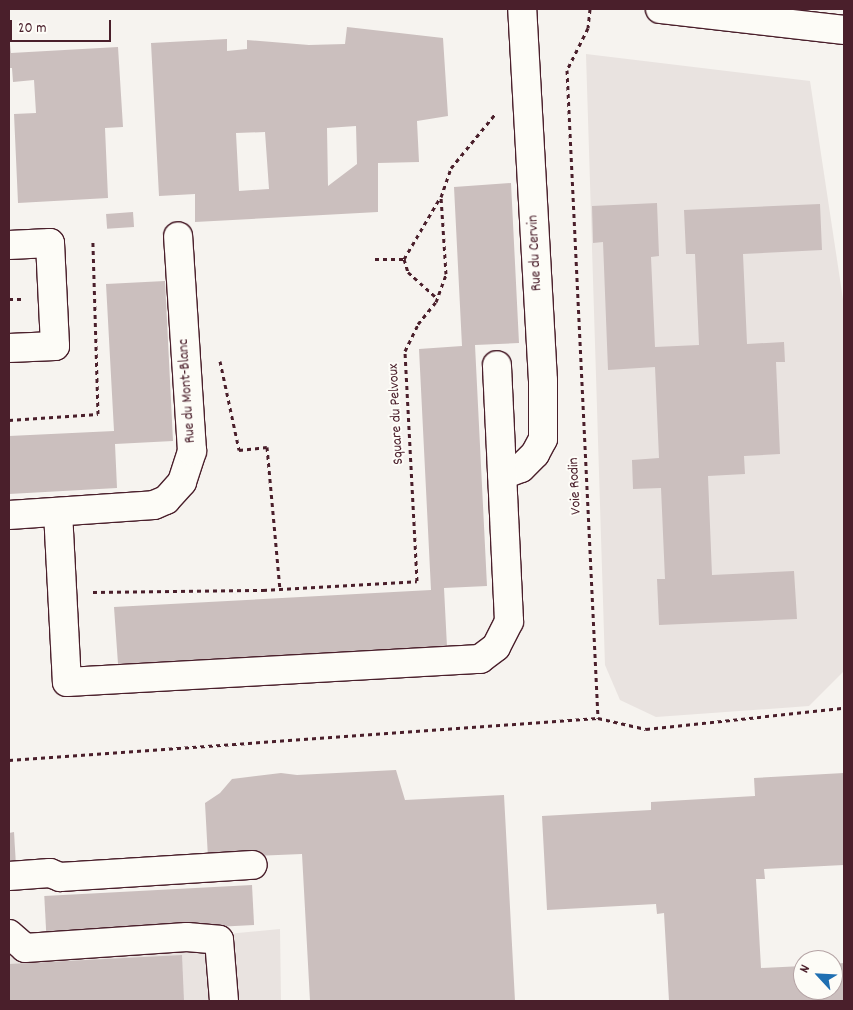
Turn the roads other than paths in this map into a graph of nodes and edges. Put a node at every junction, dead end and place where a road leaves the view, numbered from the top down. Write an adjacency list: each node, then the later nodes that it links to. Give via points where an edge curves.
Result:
1 (522, 9): 8 (main road, Rue du Cervin, via 543,381 543,439 535,454 521,468)
2 (660, 9): 3 (main road)
3 (844, 30)
4 (178, 236): 9 (main road, Rue du Mont-Blanc, via 192,451 182,482 166,500 154,505)
5 (9, 245): 6 (main road, via 50,243 55,346)
6 (9, 348)
7 (497, 365): 8 (main road)
8 (502, 475): 9 (main road, via 509,621 496,647 480,659 67,682)
9 (58, 512): 10 (main road, Rue du Mont-Blanc)
10 (9, 515)
11 (254, 866): 12 (main road, via 60,877 50,873)
12 (9, 876)
13 (9, 934): 14 (main road, via 26,948 186,937 219,940)
14 (224, 1001)

